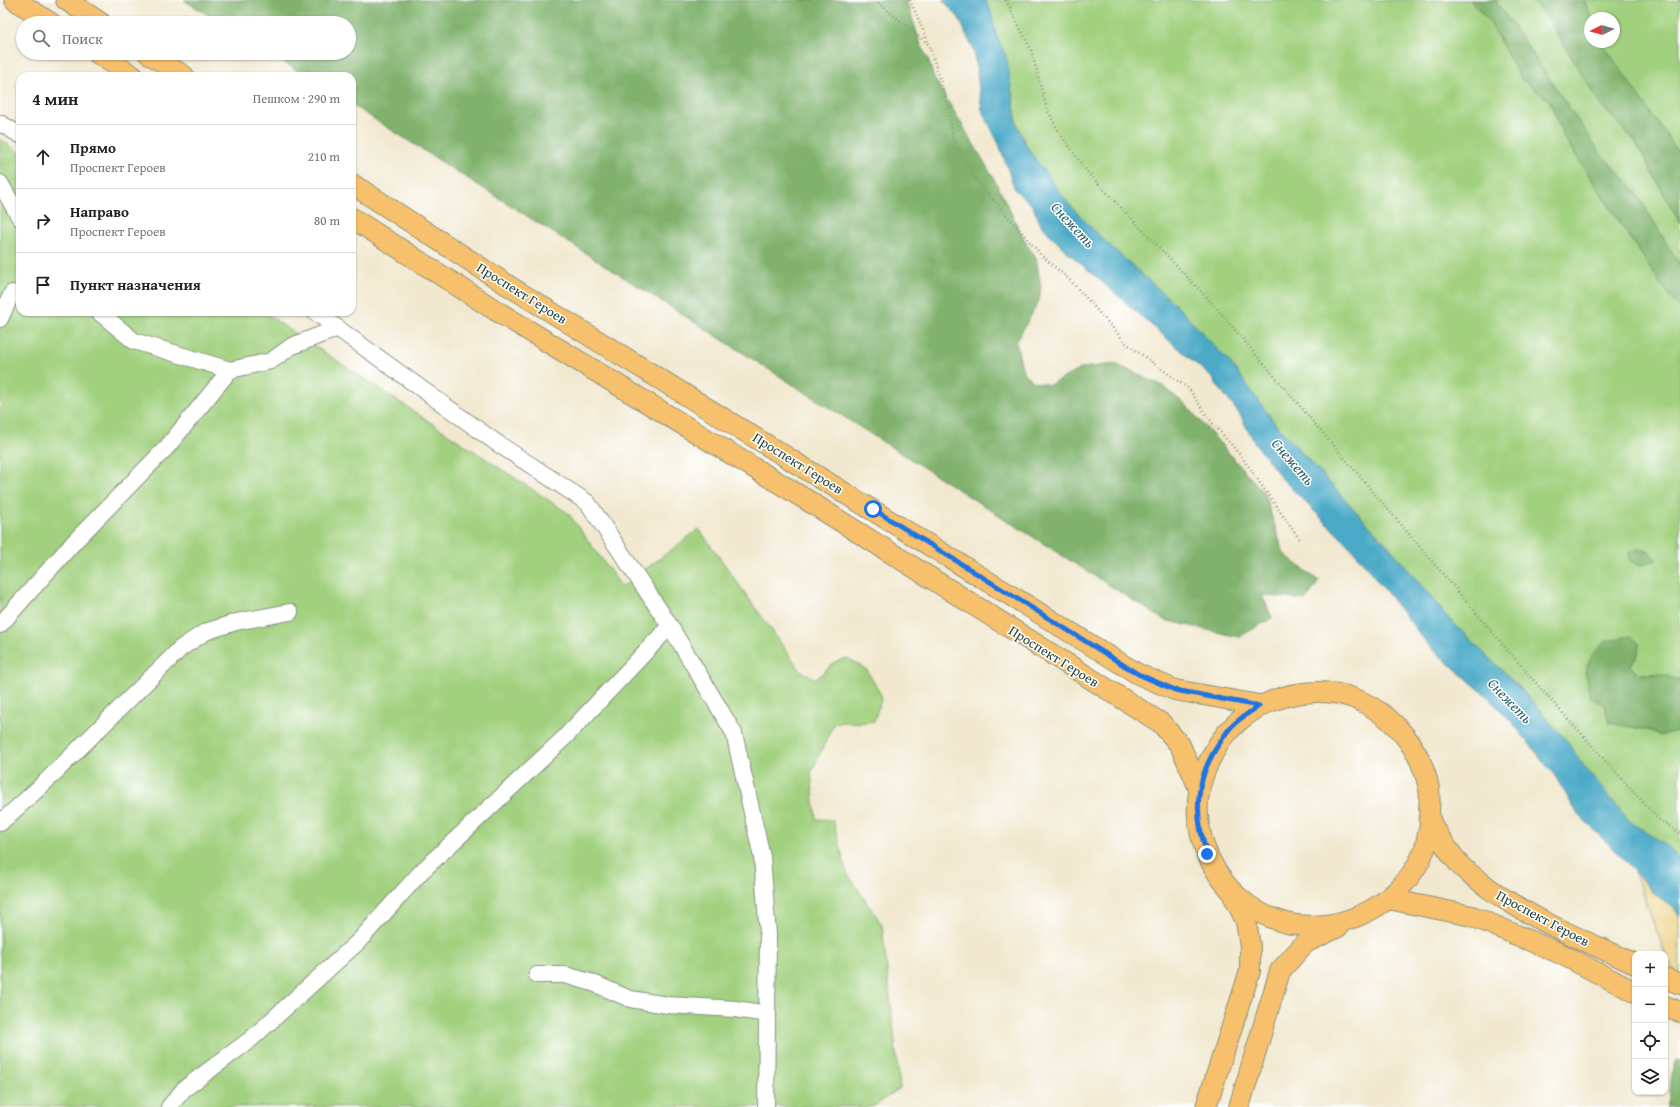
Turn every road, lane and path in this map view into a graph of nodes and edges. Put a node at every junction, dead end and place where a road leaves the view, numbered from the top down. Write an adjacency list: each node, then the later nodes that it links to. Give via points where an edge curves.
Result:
1 (15, 0): 6 (main road)
2 (66, 0): 7 (main road)
3 (875, 0): 8 (path)
4 (910, 0): 8 (path)
5 (1006, 0): 33 (path, via 1031,50 1047,109 1058,130 1088,173 1212,303 1541,689 1659,820)
6 (40, 16)
7 (90, 16)
8 (929, 45): 25 (path, via 950,112 952,136 976,180 1042,256 1071,281 1127,344 1189,389 1209,419 1241,456)
9 (108, 60): 11 (main road)
10 (159, 60): 12 (main road)
11 (127, 72)
12 (178, 72)
13 (0, 123): 14 (street)
14 (16, 133)
15 (0, 183): 17 (street)
16 (356, 187): 29 (main road, Проспект Героев, via 509,286 1138,674 1175,690)
17 (16, 211)
18 (356, 221): 30 (main road, Проспект Героев, via 495,310 816,506 1161,723 1180,745)
19 (11, 292): 22 (street)
20 (104, 316): 24 (street, via 134,341)
21 (321, 316): 23 (street)
22 (0, 319)
23 (338, 328): 24 (street, via 292,346 271,361); 28 (street, via 494,441 588,503)
24 (230, 370): 27 (street, via 167,447 74,542)
25 (1300, 540)
26 (290, 612): 32 (street, via 236,622 205,632 181,648)
27 (0, 625)
28 (670, 626): 44 (street, via 734,733 762,857 768,935); 45 (street, via 564,738 422,871 358,942 251,1039 184,1089)
29 (1259, 706): 30 (main road, Проспект Героев, via 1231,727 1210,755); 31 (main road, Проспект Героев, via 1289,694 1320,692 1352,698 1380,712 1404,733 1421,760 1430,790)
30 (1199, 788): 34 (main road, Проспект Героев, via 1200,833 1217,874)
31 (1431, 822): 35 (main road, Проспект Героев, via 1424,851 1409,878); 37 (main road, Проспект Героев, via 1461,866 1500,898)
32 (0, 823)
33 (1680, 833)
34 (1232, 891): 36 (main road, Проспект Героев, via 1259,912 1291,924 1325,925); 47 (main road, via 1246,921 1250,946 1250,972)
35 (1388, 899): 36 (main road, Проспект Героев); 41 (main road, via 1472,916 1561,954)
36 (1358, 918): 48 (main road, via 1305,943 1280,971)
37 (1632, 963)
38 (537, 975): 44 (street, via 565,975 593,983 630,999 734,1008)
39 (1668, 979): 40 (main road)
40 (1680, 984)
41 (1632, 990)
42 (1668, 1007): 43 (main road)
43 (1680, 1012)
44 (768, 1014): 46 (street)
45 (169, 1107)
46 (766, 1107)
47 (1206, 1107)
48 (1239, 1107)

